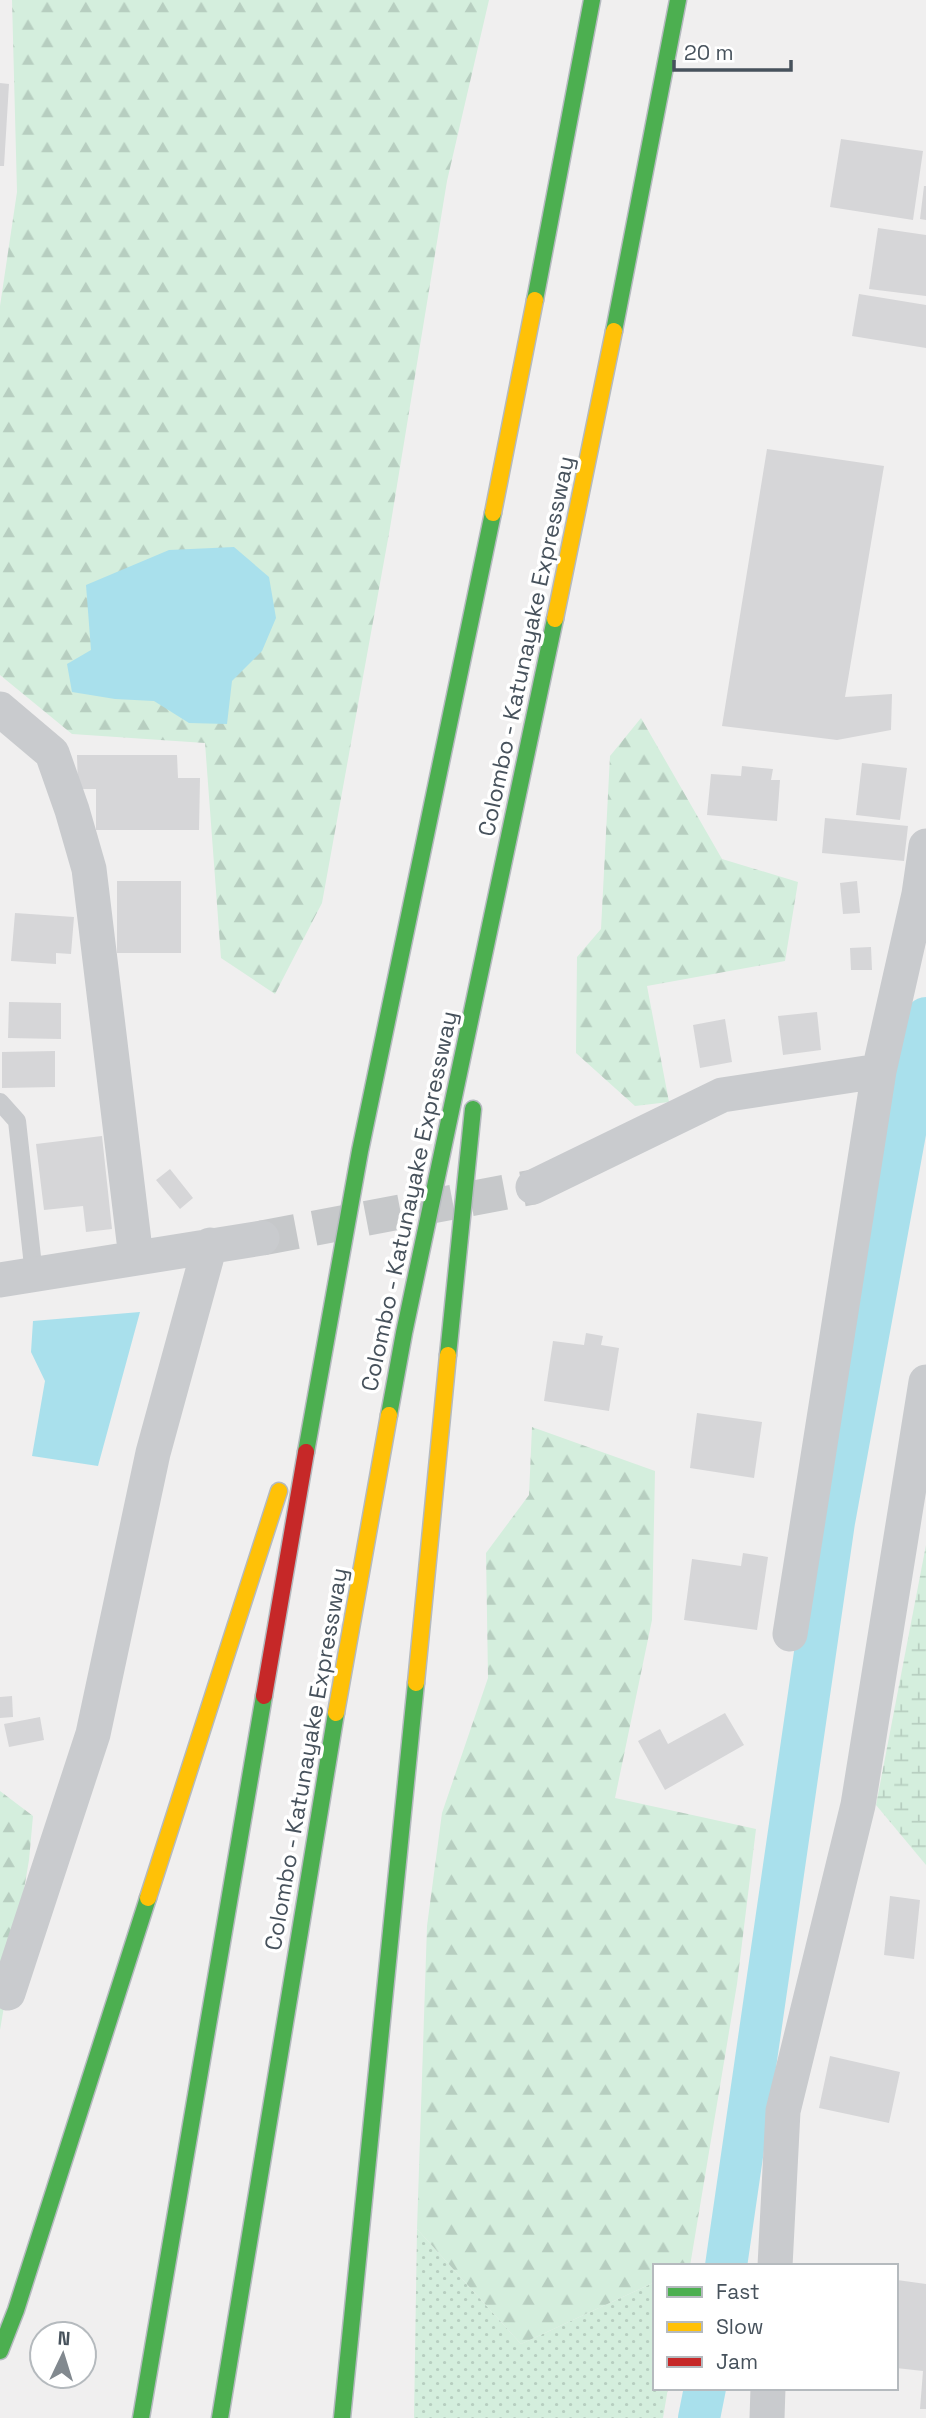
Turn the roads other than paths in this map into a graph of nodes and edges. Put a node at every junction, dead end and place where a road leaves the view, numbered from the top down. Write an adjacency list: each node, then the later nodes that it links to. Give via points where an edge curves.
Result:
1 (592, 0): 16 (highway)
2 (678, 0): 5 (highway, Colombo - Katunayake Expressway, via 594,433)
3 (0, 709): 13 (street, via 52,753 89,869)
4 (926, 846): 7 (street)
5 (493, 908): 6 (highway); 24 (highway, Colombo - Katunayake Expressway, via 404,1333 323,1783)
6 (478, 1060)
7 (879, 1071): 10 (street, via 722,1095); 18 (street)
8 (475, 1088): 25 (highway)
9 (0, 1102): 14 (lane, via 17,1121)
10 (533, 1188)
11 (262, 1238): 12 (street)
12 (210, 1245): 13 (street); 19 (street, via 153,1453 93,1734)
13 (136, 1258): 14 (street)
14 (34, 1275): 15 (street)
15 (0, 1280)
16 (322, 1358): 21 (highway); 23 (highway)
17 (926, 1382): 20 (street, via 858,1805 783,2111)
18 (790, 1634)
19 (8, 1993)
20 (775, 2264)
21 (0, 2351)
22 (768, 2390): 26 (street)
23 (141, 2418)
24 (220, 2418)
25 (342, 2418)
26 (767, 2418)

